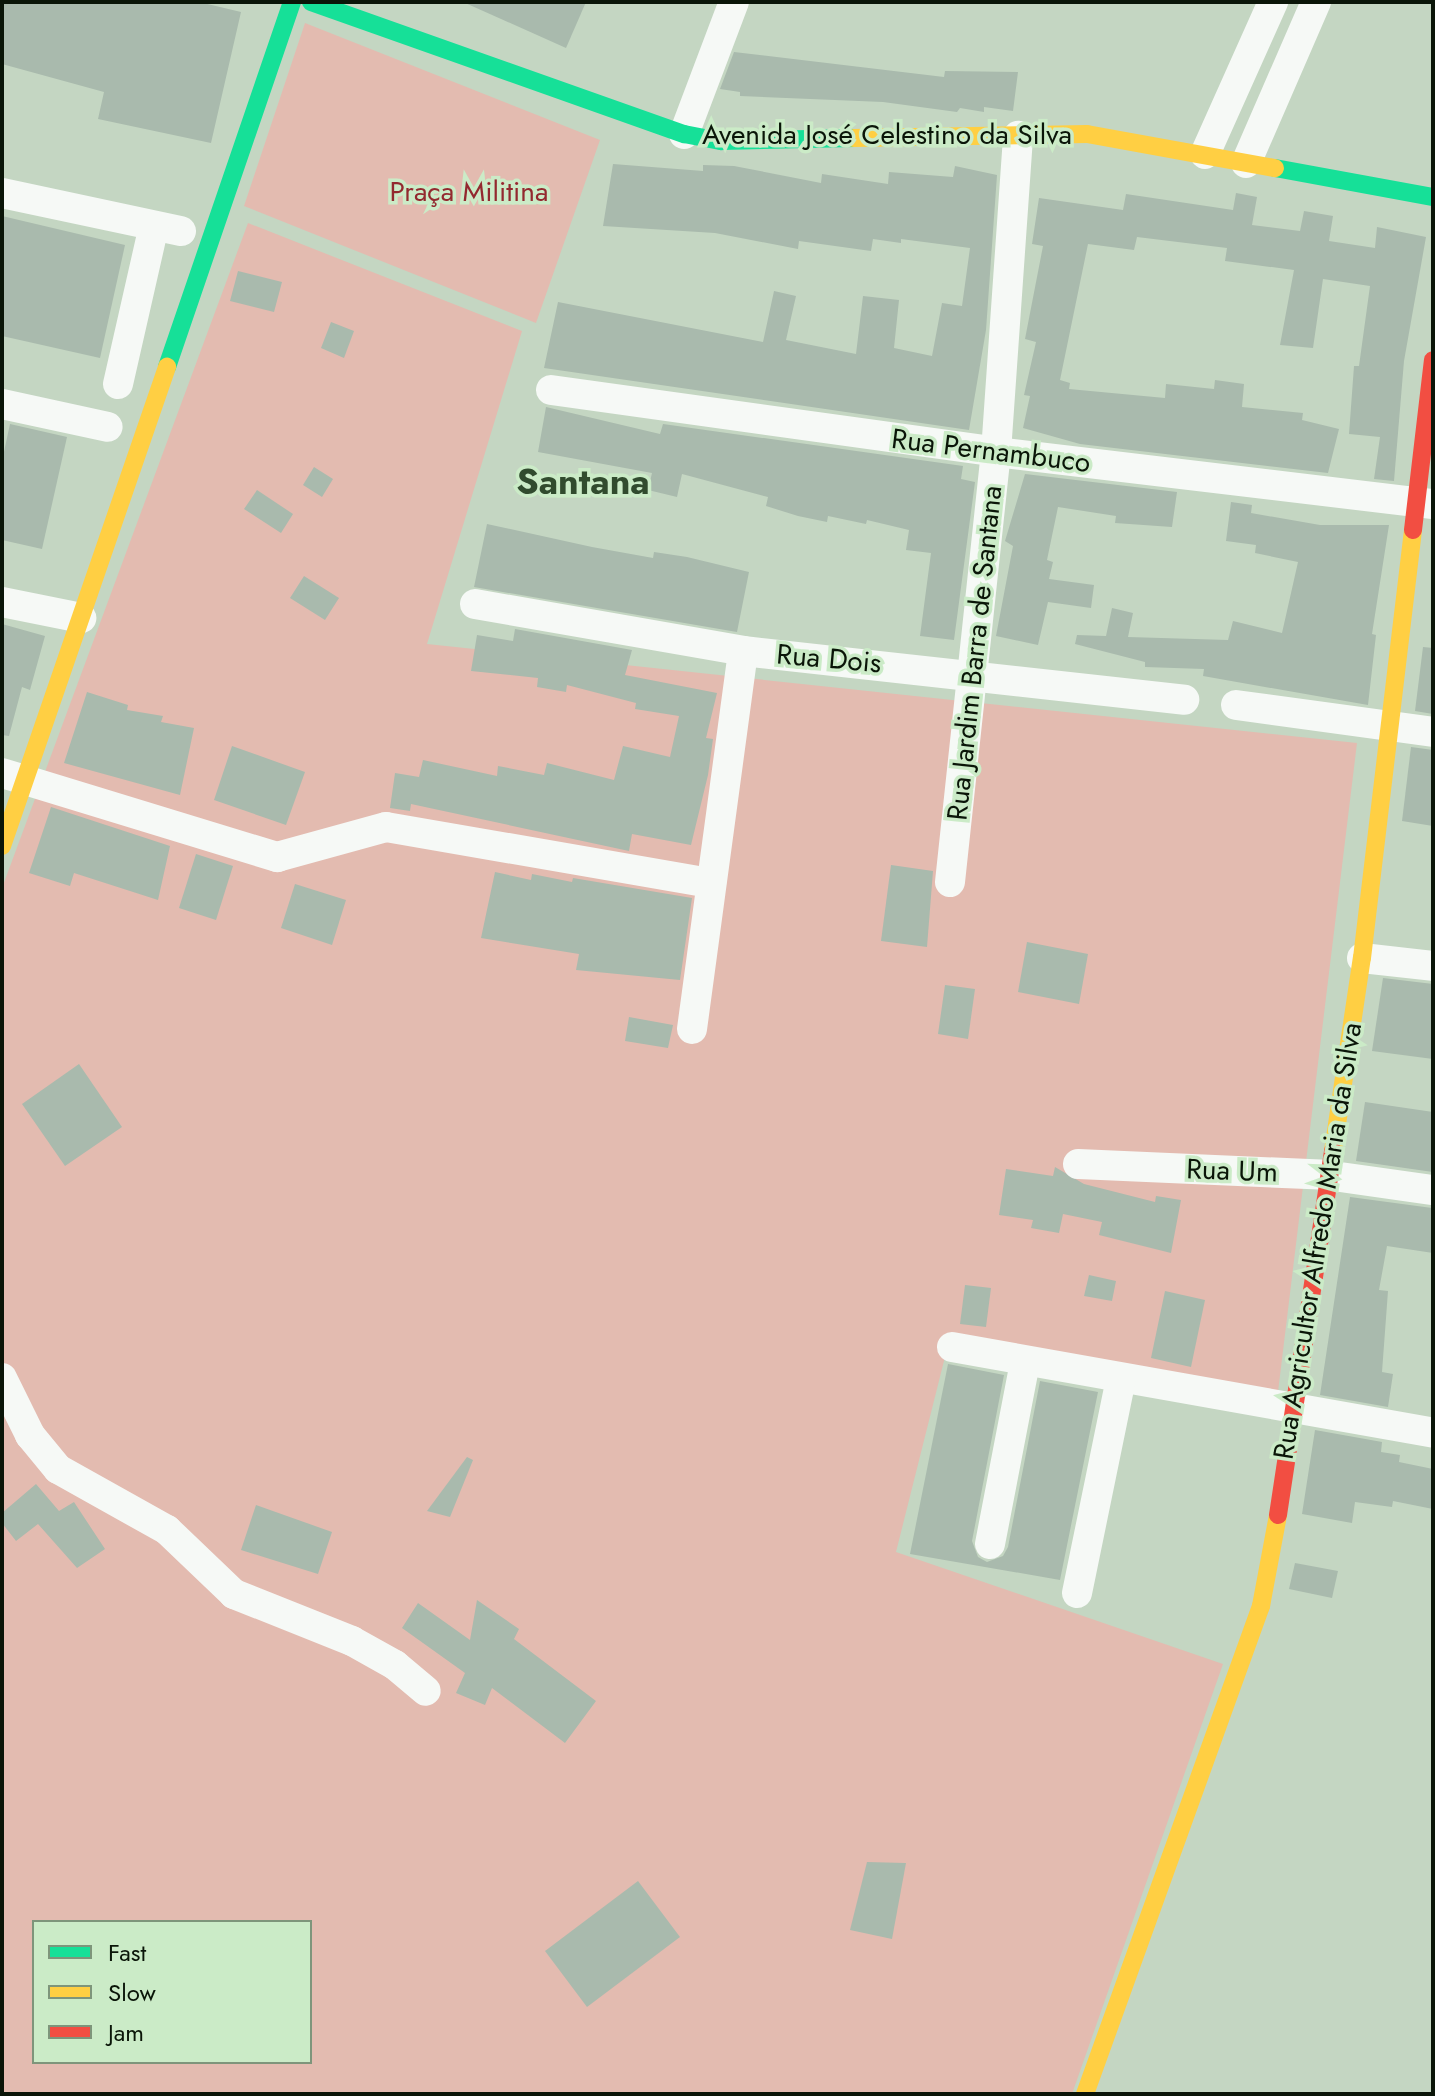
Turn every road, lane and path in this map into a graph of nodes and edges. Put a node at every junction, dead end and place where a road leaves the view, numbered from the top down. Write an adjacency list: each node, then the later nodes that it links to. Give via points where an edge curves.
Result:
1 (292, 2): 21 (street)
2 (311, 2): 6 (street, Avenida José Celestino da Silva)
3 (734, 2): 6 (street)
4 (1273, 2): 8 (street)
5 (1316, 2): 9 (street)
6 (684, 134): 7 (street, Avenida José Celestino da Silva, via 721,141)
7 (1018, 136): 8 (street, Avenida José Celestino da Silva, via 1087,134); 17 (street, Rua Jardim Barra de Santana)
8 (1205, 154): 9 (street, Avenida José Celestino da Silva)
9 (1246, 163): 11 (street, Avenida José Celestino da Silva)
10 (2, 193): 13 (street, via 168,228)
11 (1433, 197)
12 (1433, 360): 18 (street, Rua Agricultor Alfredo Maria da Silva)
13 (118, 384)
14 (551, 390): 17 (street, Rua Pernambuco)
15 (2, 404): 16 (street)
16 (108, 427)
17 (996, 452): 18 (street, Rua Pernambuco); 23 (street, Rua Jardim Barra de Santana)
18 (1423, 503): 26 (street, Rua Agricultor Alfredo Maria da Silva)
19 (2, 602): 21 (street)
20 (475, 604): 22 (street, Rua Dois)
21 (81, 618): 28 (street)
22 (743, 651): 23 (street, Rua Dois); 31 (street)
23 (973, 673): 24 (street, Rua Dois); 30 (street, Rua Jardim Barra de Santana)
24 (1184, 700)
25 (1236, 705): 26 (street)
26 (1388, 726): 27 (street); 32 (street, Rua Agricultor Alfredo Maria da Silva)
27 (1433, 732)
28 (14, 776): 29 (street); 31 (street, via 277,857 386,827)
29 (2, 846)
30 (950, 882)
31 (711, 883): 34 (street)
32 (1362, 958): 33 (street); 36 (street, Rua Agricultor Alfredo Maria da Silva)
33 (1433, 966)
34 (692, 1029)
35 (1078, 1164): 36 (street, Rua Um)
36 (1326, 1175): 37 (street, Rua Um); 42 (street, Rua Agricultor Alfredo Maria da Silva)
37 (1433, 1190)
38 (952, 1347): 39 (street)
39 (1025, 1362): 41 (street); 44 (street)
40 (2, 1378): 46 (street, via 30,1435 58,1469 167,1530 234,1594 352,1641 395,1665)
41 (1121, 1378): 42 (street); 45 (street)
42 (1292, 1411): 43 (street); 47 (street, Rua Agricultor Alfredo Maria da Silva, via 1261,1606)
43 (1433, 1433)
44 (990, 1544)
45 (1077, 1593)
46 (426, 1691)
47 (1085, 2094)

